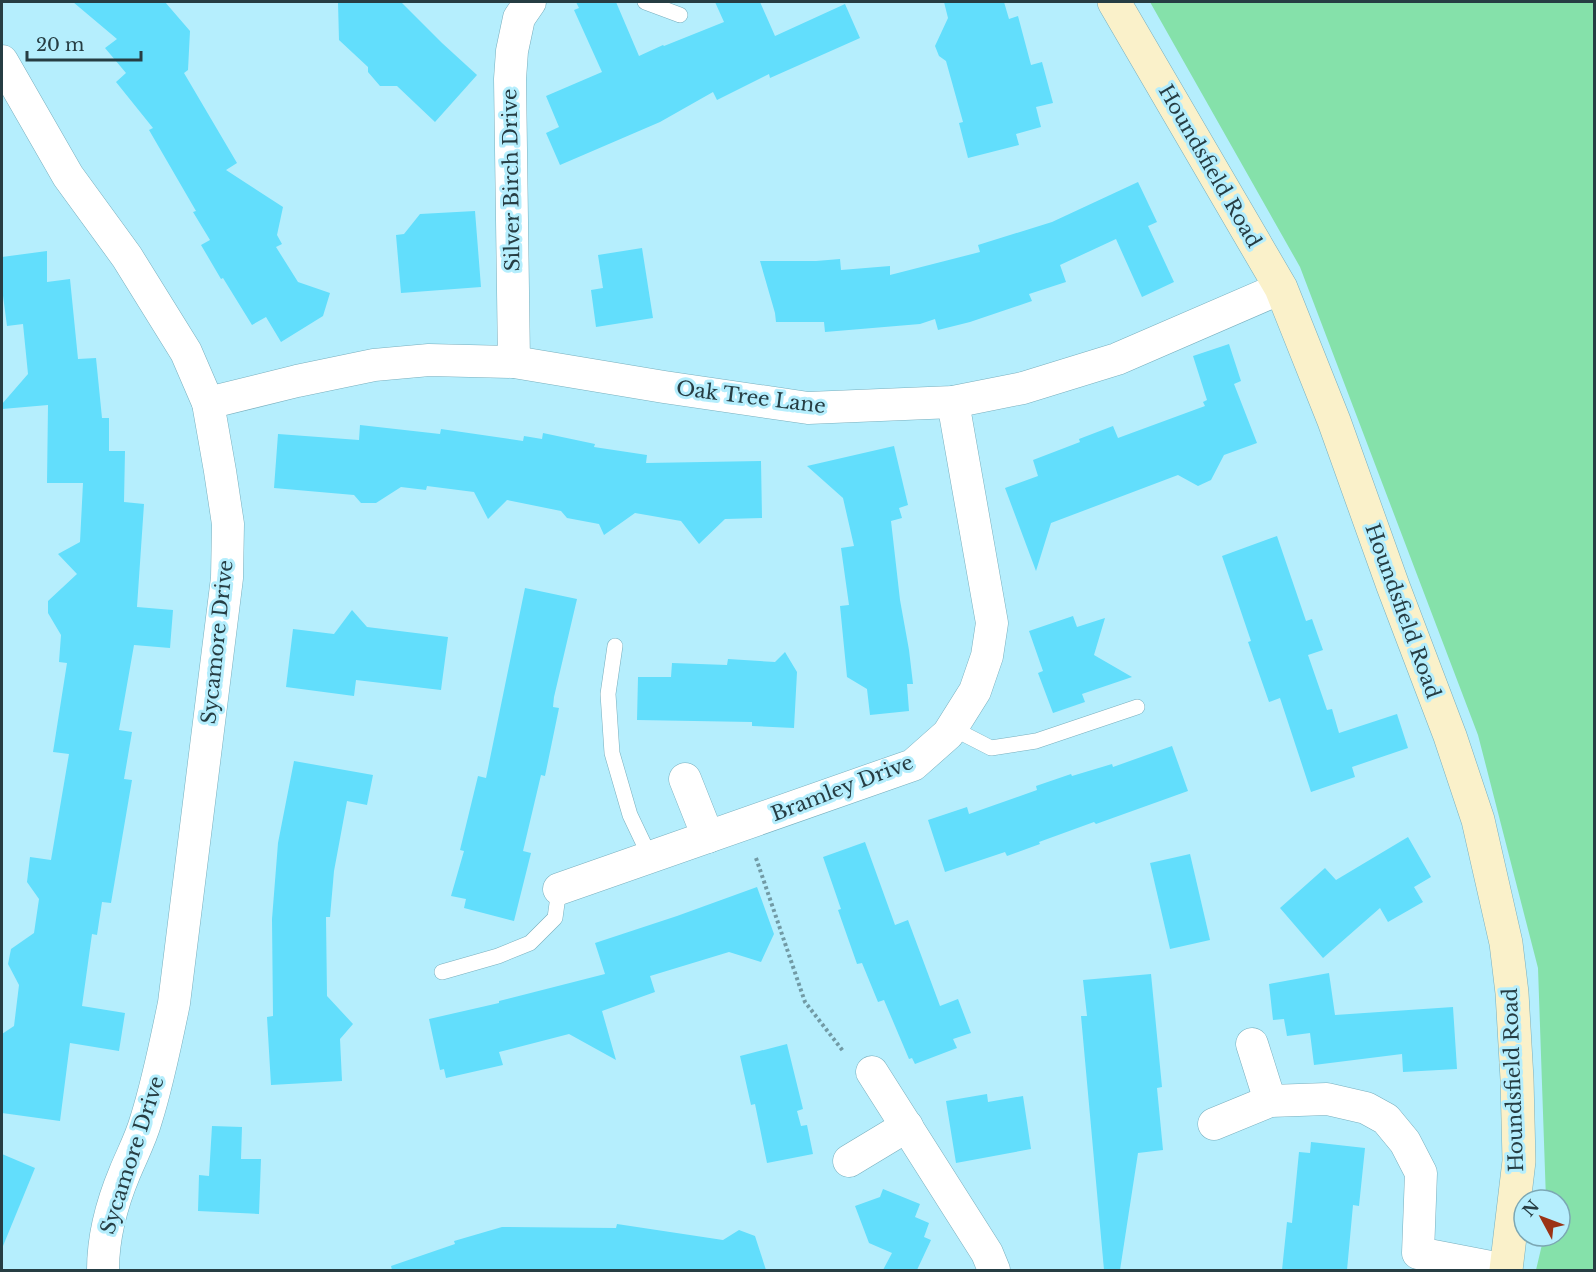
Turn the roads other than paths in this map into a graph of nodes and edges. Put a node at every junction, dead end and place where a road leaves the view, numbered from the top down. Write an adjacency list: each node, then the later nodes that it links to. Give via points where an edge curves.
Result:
1 (530, 2): 7 (street, Silver Birch Drive, via 519,18 510,79)
2 (645, 2): 4 (lane)
3 (1114, 2): 6 (street, Houndsfield Road)
4 (680, 15)
5 (2, 61): 9 (street, Sycamore Drive, via 68,176 127,257 186,352)
6 (1281, 288): 8 (street, Oak Tree Lane, via 1117,359 1023,388); 27 (street, Houndsfield Road, via 1334,421 1478,820 1506,943 1512,993 1519,1161)
7 (514, 362): 8 (street, Oak Tree Lane, via 808,408); 9 (street, Oak Tree Lane, via 429,360 374,365)
8 (953, 402): 12 (street, Bramley Drive, via 992,624 987,656 975,691)
9 (208, 403): 25 (street, Sycamore Drive, via 228,524 227,578 174,1003 146,1122 108,1221)
10 (615, 646): 15 (lane, via 608,694 612,753 630,815)
11 (1137, 707): 12 (lane, via 1036,741 991,748)
12 (952, 728): 14 (street, Bramley Drive, via 913,765)
13 (685, 779): 14 (street)
14 (708, 837): 15 (street, Bramley Drive)
15 (650, 857): 16 (street, Bramley Drive)
16 (559, 889): 17 (lane, via 555,918 530,944)
17 (442, 972)
18 (1252, 1044): 20 (street)
19 (872, 1072): 22 (street)
20 (1270, 1101): 21 (street); 24 (street, via 1327,1099 1366,1108 1386,1119 1405,1142 1421,1173)
21 (1214, 1124)
22 (907, 1126): 23 (street); 26 (street)
23 (849, 1161)
24 (1413, 1262): 27 (street)
25 (103, 1270)
26 (994, 1270)
27 (1506, 1270)

